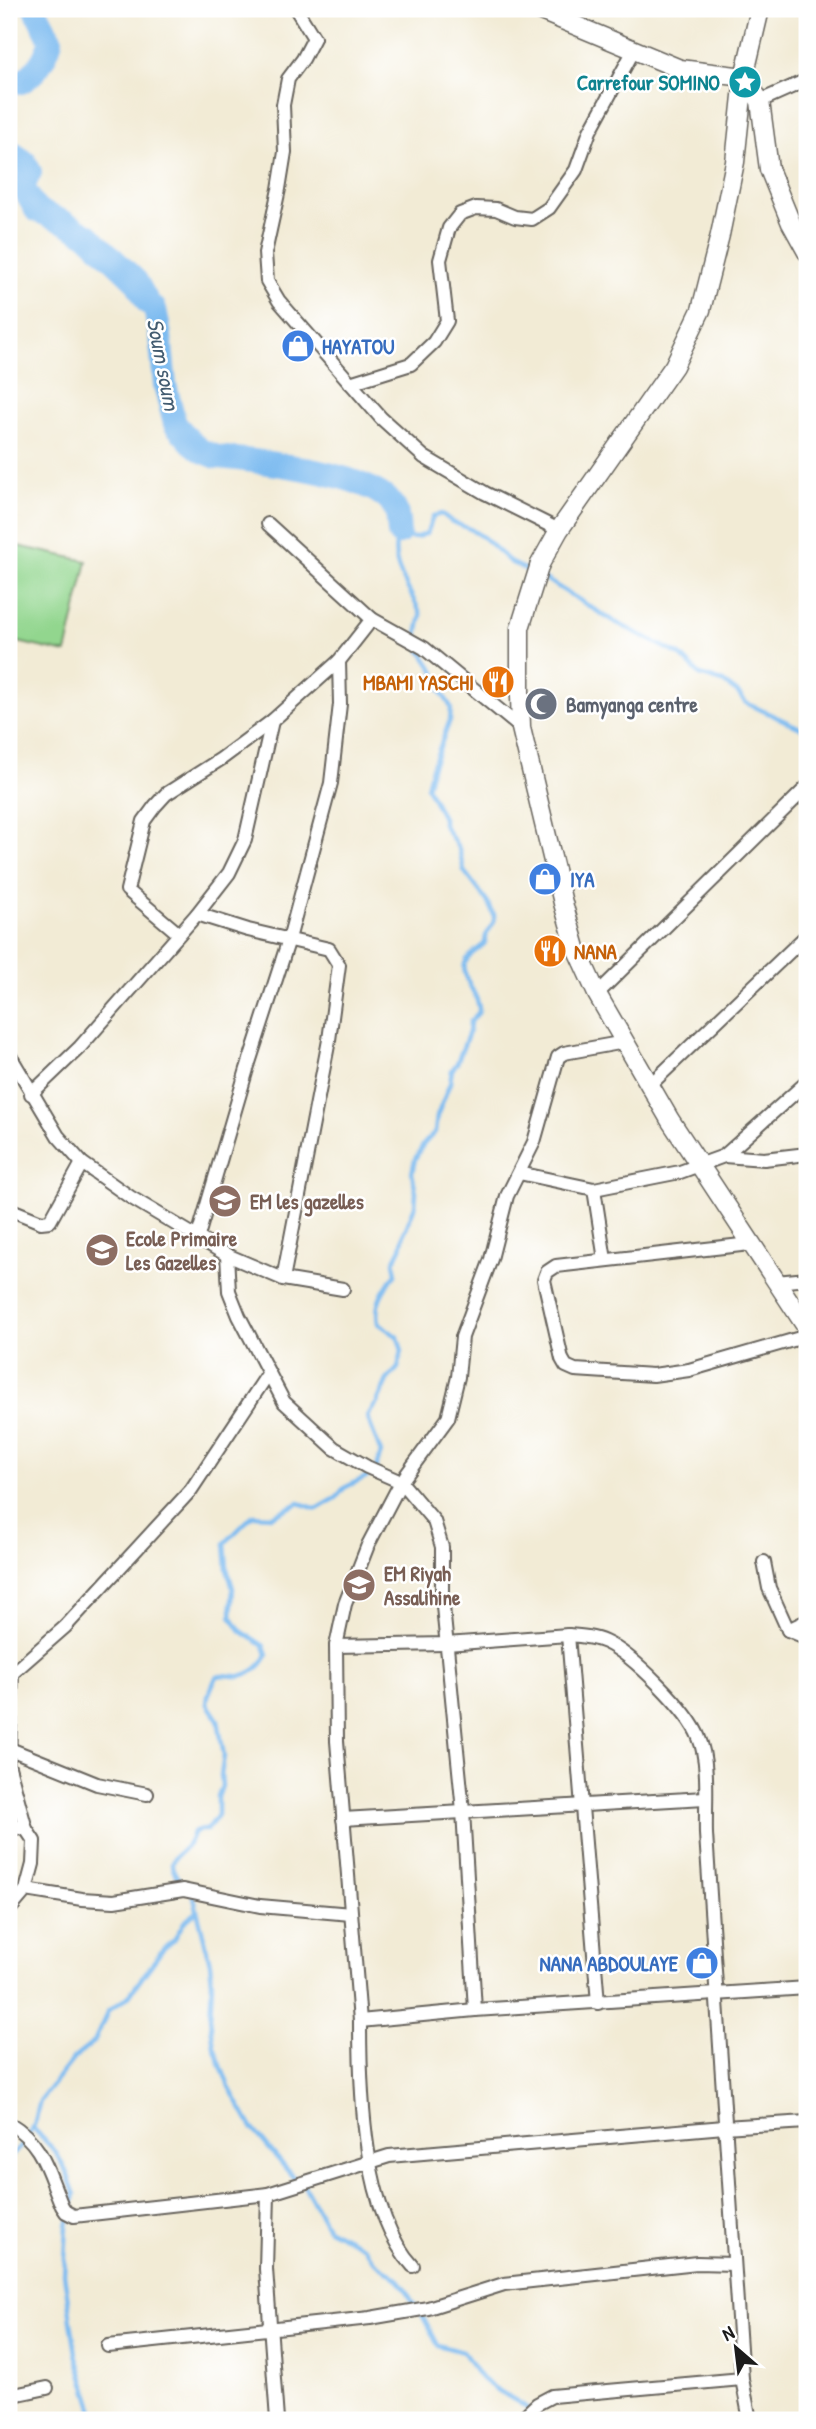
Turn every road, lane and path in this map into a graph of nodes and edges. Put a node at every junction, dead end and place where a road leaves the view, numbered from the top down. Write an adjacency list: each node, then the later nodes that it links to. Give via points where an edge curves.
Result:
1 (296, 9): 9 (street, via 314,38 288,79 283,105 285,152 265,253 267,281)
2 (536, 9): 4 (street)
3 (760, 9): 5 (street)
4 (634, 50): 5 (street, via 680,69); 9 (street, via 590,131 576,170 549,208 532,219 476,208 460,214 449,228 440,260 447,321 435,342 411,364)
5 (744, 77): 7 (street); 11 (street, via 735,162 701,310 674,366)
6 (807, 80): 7 (street)
7 (760, 101): 8 (street, via 769,169)
8 (807, 252)
9 (350, 383): 11 (street, via 380,418 424,457)
10 (268, 524): 12 (street)
11 (559, 530): 15 (street, via 540,564 520,628)
12 (372, 619): 13 (street); 15 (street, via 424,648)
13 (339, 661): 14 (street); 20 (street, via 340,704 331,783)
14 (272, 721): 17 (street, via 245,840 229,873); 18 (street, via 166,794 144,821 127,890)
15 (521, 728): 21 (street, via 563,904)
16 (807, 787): 21 (street)
17 (197, 914): 18 (street); 20 (street)
18 (180, 934): 26 (street, via 80,1047)
19 (807, 935): 25 (street)
20 (289, 939): 34 (street); 38 (street, via 329,948 339,965)
21 (597, 994): 22 (street)
22 (625, 1042): 25 (street); 31 (street, via 558,1057 534,1142)
23 (11, 1064): 26 (street)
24 (807, 1082): 28 (street)
25 (650, 1085): 30 (street)
26 (31, 1094): 29 (street)
27 (807, 1154): 28 (street, via 764,1159)
28 (724, 1156): 30 (street)
29 (82, 1163): 33 (street, via 50,1221); 34 (street)
30 (699, 1165): 32 (street); 35 (street)
31 (519, 1173): 32 (street); 45 (street, via 507,1196 491,1259 462,1338 448,1418)
32 (594, 1189): 37 (street)
33 (9, 1209)
34 (198, 1236): 36 (street)
35 (750, 1244): 37 (street); 40 (street)
36 (227, 1255): 38 (street); 44 (street, via 229,1291)
37 (605, 1260): 43 (street, via 556,1266 544,1280 562,1359 575,1370 653,1375 690,1370)
38 (283, 1279): 41 (street)
39 (807, 1279): 40 (street)
40 (776, 1282): 42 (street)
41 (343, 1289)
42 (807, 1328)
43 (807, 1336)
44 (268, 1374): 45 (street, via 284,1402 334,1448); 53 (street, via 191,1490 65,1626)
45 (401, 1482): 51 (street, via 434,1521 442,1547); 52 (street, via 368,1545 345,1604)
46 (764, 1562): 48 (street, via 769,1588)
47 (807, 1621): 48 (street)
48 (788, 1630): 50 (street)
49 (568, 1635): 51 (street); 57 (street, via 607,1643 640,1667 677,1706 699,1735); 58 (street)
50 (807, 1638)
51 (446, 1644): 52 (street); 59 (street)
52 (336, 1646): 60 (street)
53 (10, 1673): 54 (street)
54 (10, 1753): 56 (street, via 97,1784)
55 (9, 1767): 62 (street)
56 (148, 1794)
57 (705, 1798): 58 (street); 67 (street)
58 (582, 1806): 59 (street); 68 (street)
59 (463, 1811): 60 (street); 69 (street)
60 (343, 1819): 65 (street)
61 (9, 1826): 62 (street)
62 (26, 1829): 63 (street, via 34,1841)
63 (26, 1890): 64 (street); 65 (street, via 114,1901 189,1890 260,1906)
64 (9, 1910)
65 (351, 1914): 70 (street)
66 (807, 1988): 67 (street)
67 (717, 1995): 68 (street); 73 (street)
68 (598, 2003): 69 (street)
69 (475, 2010): 70 (street)
70 (360, 2021): 74 (street)
71 (807, 2122): 73 (street)
72 (9, 2123): 75 (street, via 27,2136 44,2161 70,2214)
73 (724, 2127): 74 (street); 76 (street)
74 (368, 2161): 75 (street); 77 (street, via 392,2238)
75 (268, 2193): 78 (street)
76 (734, 2264): 78 (street, via 697,2263 503,2284 408,2312); 80 (street)
77 (413, 2266)
78 (270, 2328): 79 (street); 84 (street)
79 (108, 2346)
80 (741, 2379): 83 (street, via 552,2396); 85 (street)
81 (47, 2388): 82 (street)
82 (9, 2396)
83 (523, 2417)
84 (277, 2420)
85 (750, 2420)

